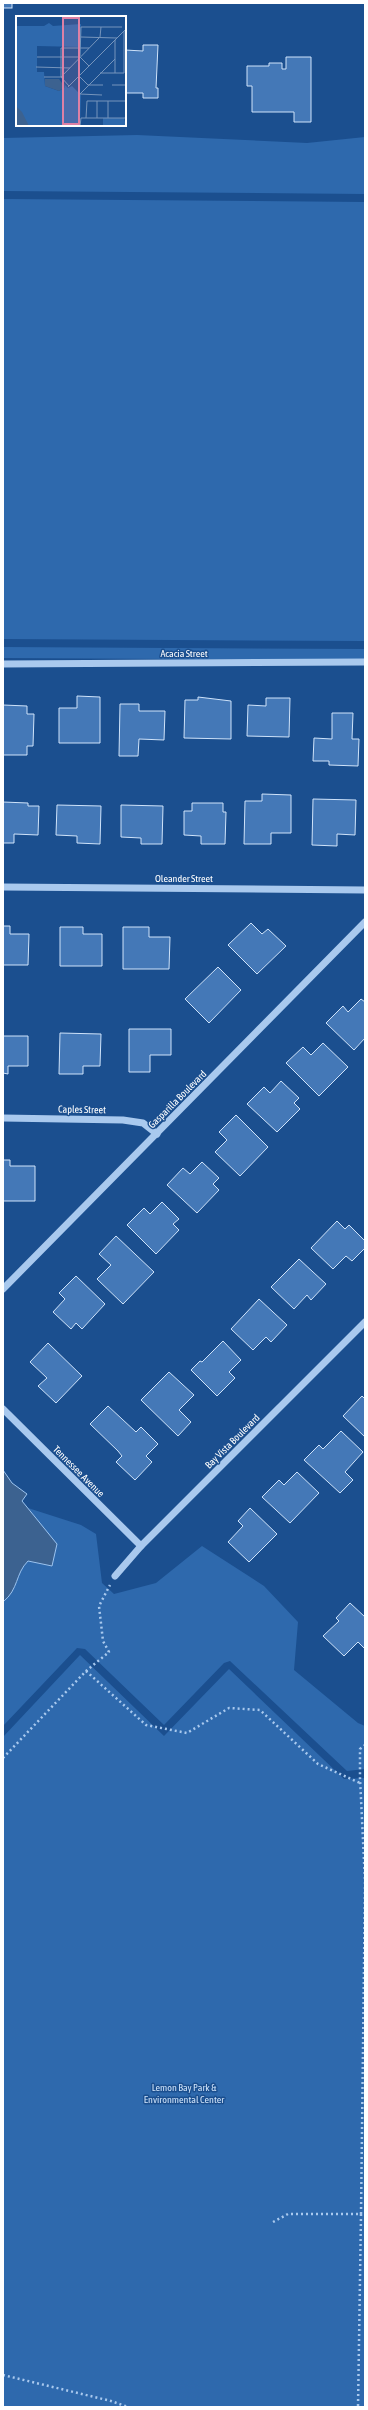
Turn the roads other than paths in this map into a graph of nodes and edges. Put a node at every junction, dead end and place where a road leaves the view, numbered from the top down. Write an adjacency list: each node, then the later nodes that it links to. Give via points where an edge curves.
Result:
1 (365, 662): 2 (street, Acacia Street)
2 (3, 664)
3 (3, 887): 4 (street, Oleander Street)
4 (365, 890)
5 (365, 922): 7 (street, Gasparilla Boulevard)
6 (3, 1118): 7 (street, Caples Street, via 123,1120 143,1123)
7 (157, 1134): 8 (street, Gasparilla Boulevard)
8 (3, 1289)
9 (365, 1322): 11 (street, Bay Vista Boulevard)
10 (3, 1409): 11 (street, Tennessee Avenue)
11 (141, 1546): 12 (street, Bay Vista Boulevard)
12 (115, 1576)

